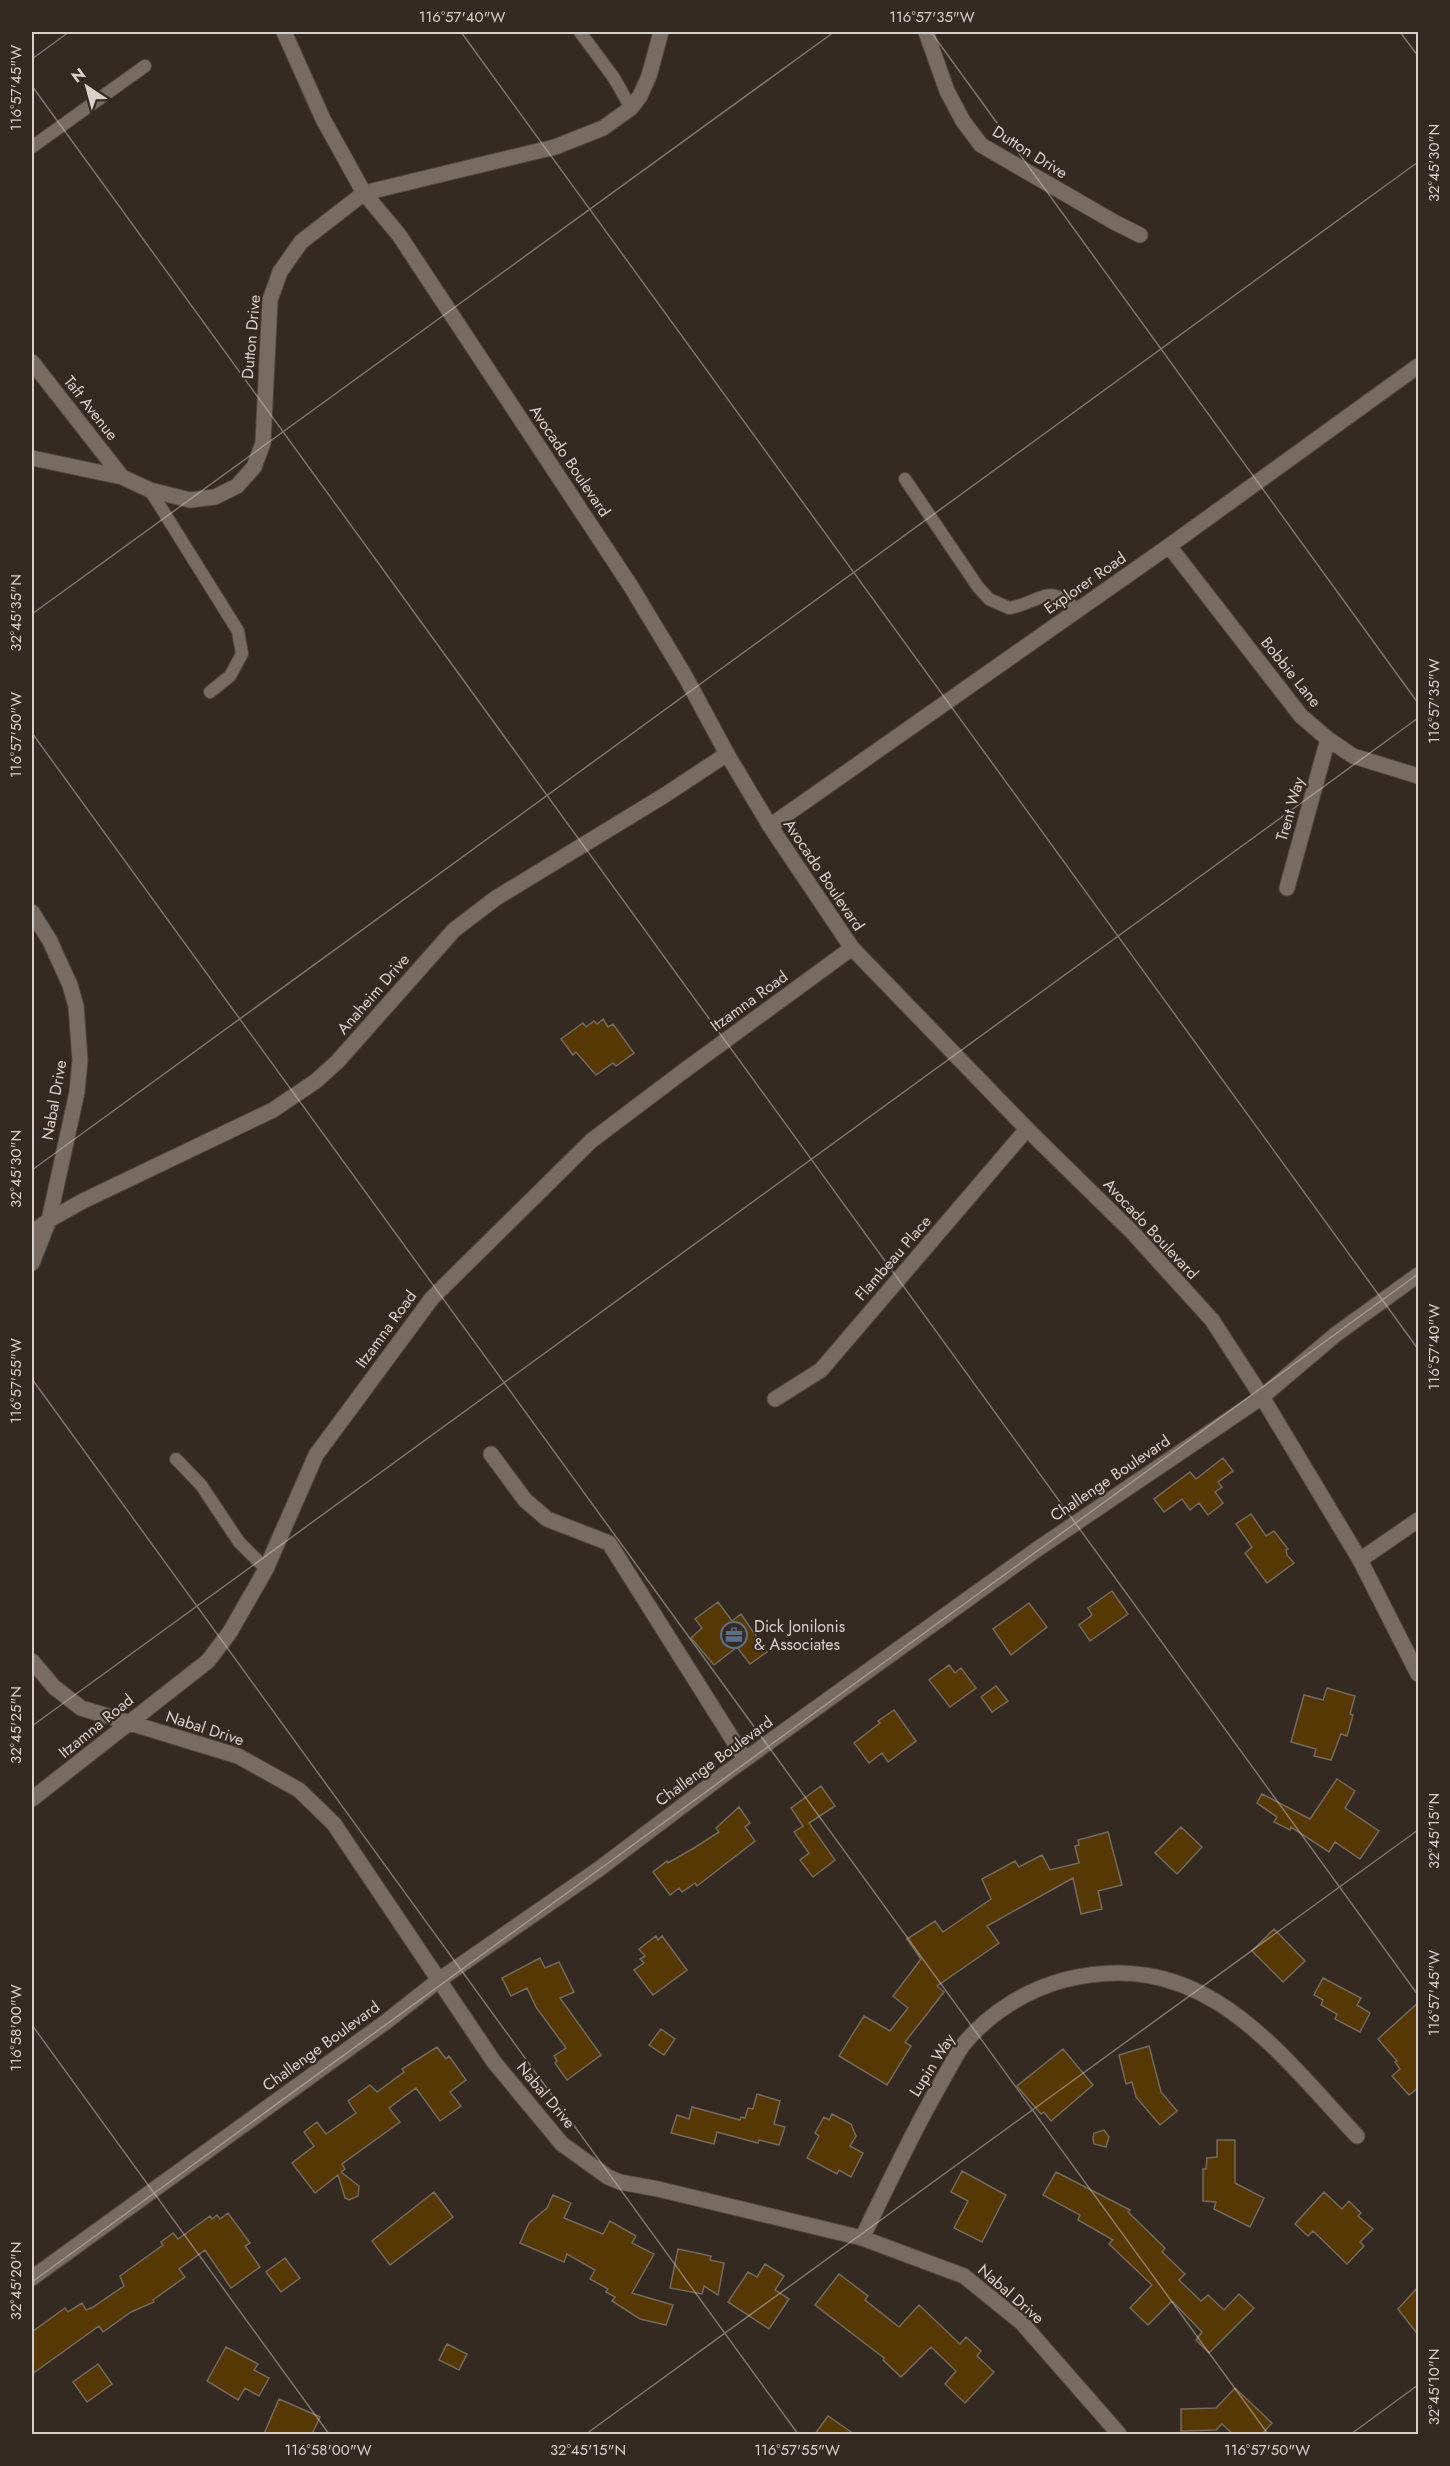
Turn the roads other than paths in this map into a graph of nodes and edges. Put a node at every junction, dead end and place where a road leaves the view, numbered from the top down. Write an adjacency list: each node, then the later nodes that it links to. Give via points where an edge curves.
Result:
1 (284, 32): 8 (street, Avocado Boulevard, via 323,118)
2 (580, 32): 6 (lane)
3 (661, 32): 6 (street, Dutton Drive, via 649,76)
4 (926, 32): 9 (street, Dutton Drive, via 947,91 981,145)
5 (145, 66): 7 (lane)
6 (631, 108): 8 (street, Dutton Drive, via 603,128 555,147)
7 (32, 147)
8 (364, 193): 15 (street, Dutton Drive, via 301,242 274,286 268,315 262,443 247,477 227,492 203,500); 20 (street, Avocado Boulevard, via 399,235 624,576 686,676)
9 (1140, 235)
10 (32, 362): 13 (street, Taft Avenue)
11 (1419, 366): 16 (street, Explorer Road)
12 (32, 458): 13 (street, Dutton Drive)
13 (122, 477): 15 (street, Dutton Drive)
14 (905, 478): 17 (lane, via 988,598 1009,608 1052,594)
15 (150, 490): 18 (lane, via 238,631 242,654 230,675)
16 (1169, 546): 17 (street, Explorer Road); 19 (street, Bobbie Lane, via 1301,716)
17 (1077, 610): 22 (street, Explorer Road)
18 (210, 692)
19 (1328, 739): 21 (street, Bobbie Lane, via 1353,756); 23 (street, Trent Way)
20 (727, 754): 22 (street, Avocado Boulevard); 27 (street, Anaheim Drive, via 496,898 454,930 339,1061 316,1081 273,1110)
21 (1419, 776)
22 (770, 826): 25 (street, Avocado Boulevard)
23 (1287, 888)
24 (32, 912): 27 (street, Nabal Drive, via 70,985 76,1006 80,1060 77,1092)
25 (852, 948): 26 (street, Avocado Boulevard); 37 (street, Itzamna Road, via 591,1141 432,1298 316,1455)
26 (1027, 1129): 31 (street, Avocado Boulevard, via 1133,1233 1212,1320); 32 (street, Flambeau Place, via 821,1370)
27 (49, 1220): 28 (street, Anaheim Drive); 29 (street, Nabal Drive)
28 (32, 1233)
29 (32, 1263)
30 (1419, 1275): 31 (street, Challenge Boulevard, via 1335,1335)
31 (1262, 1397): 36 (street, Avocado Boulevard); 41 (street, Challenge Boulevard, via 1036,1550)
32 (775, 1399)
33 (491, 1454): 41 (street, via 525,1500 547,1519 609,1543)
34 (176, 1459): 37 (lane, via 201,1485 239,1542)
35 (1419, 1520): 36 (street)
36 (1360, 1560): 39 (street, Avocado Boulevard)
37 (266, 1569): 40 (street, Itzamna Road, via 230,1632 208,1661)
38 (32, 1661): 40 (street, Nabal Drive, via 54,1687 81,1708)
39 (1419, 1674)
40 (127, 1723): 42 (street, Itzamna Road); 43 (street, Nabal Drive, via 238,1756 299,1790 334,1824)
41 (745, 1759): 43 (street, Challenge Boulevard, via 599,1869)
42 (32, 1799)
43 (439, 1980): 45 (street, Nabal Drive, via 494,2062 562,2144 608,2177); 46 (street, Challenge Boulevard)
44 (1357, 2136): 45 (street, Lupin Way, via 1282,2055 1229,2008 1209,1996 1145,1975 1099,1973 1077,1977 1014,2002 978,2029 963,2046 916,2128)
45 (862, 2238): 47 (street, Nabal Drive, via 964,2276 1022,2323)
46 (32, 2278)
47 (1119, 2434)

